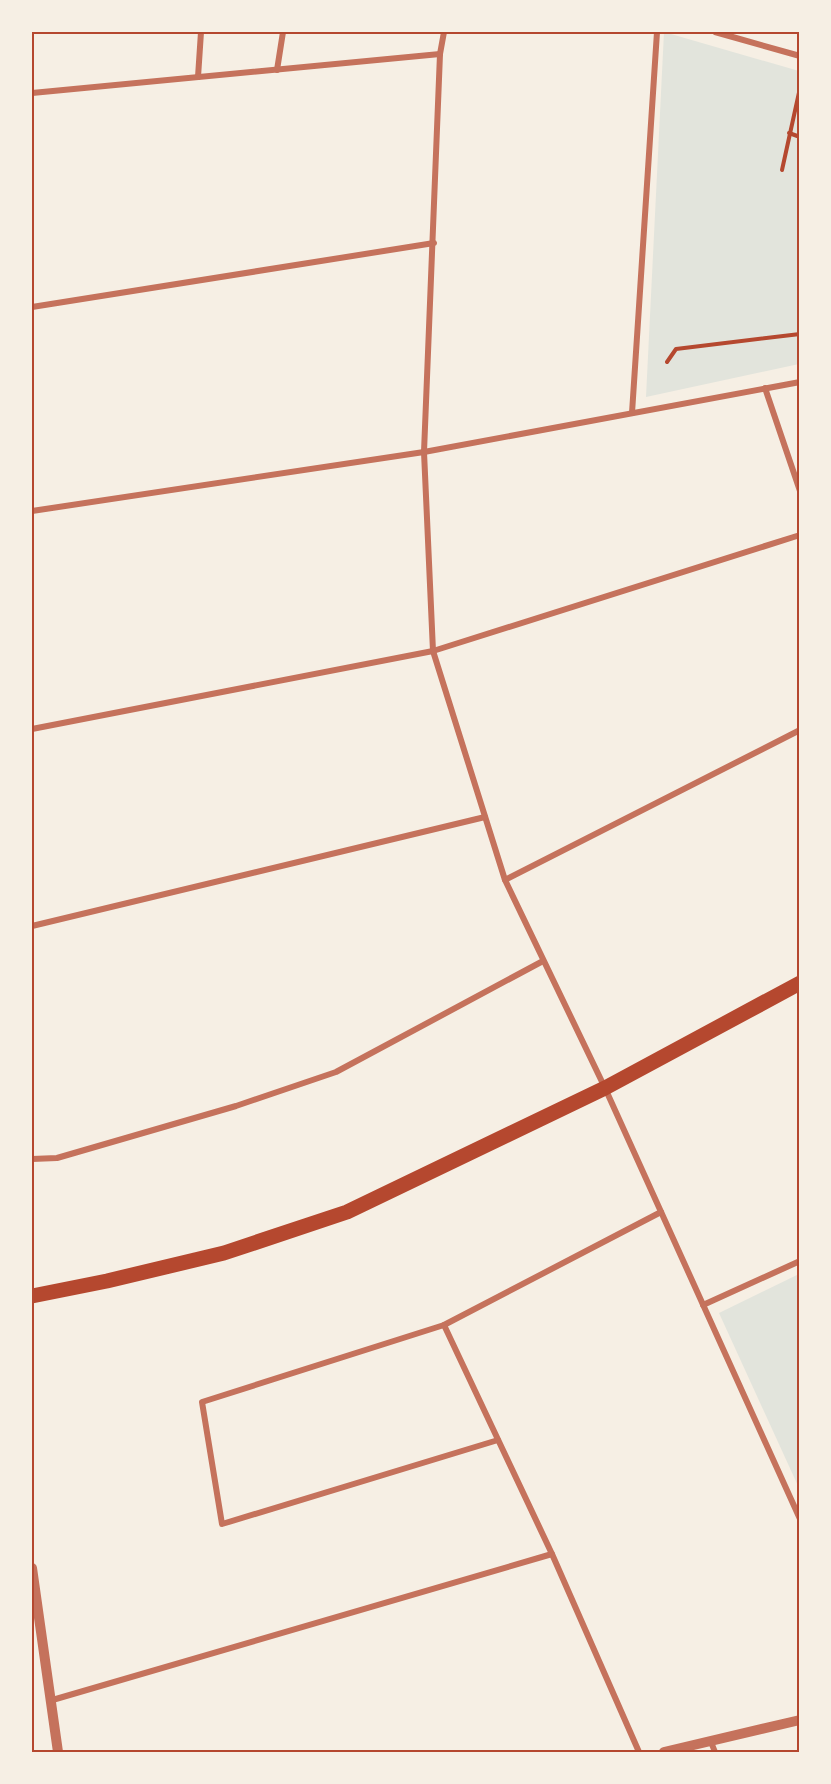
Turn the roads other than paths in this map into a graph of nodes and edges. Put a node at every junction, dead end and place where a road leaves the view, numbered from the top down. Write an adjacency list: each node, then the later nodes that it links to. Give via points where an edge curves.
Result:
1 (201, 32): 9 (street)
2 (283, 32): 8 (street)
3 (444, 32): 6 (street)
4 (657, 32): 15 (street)
5 (715, 32): 7 (street)
6 (440, 54): 8 (street); 11 (street)
7 (800, 56)
8 (278, 70): 9 (street)
9 (198, 77): 10 (street)
10 (32, 93)
11 (434, 243): 12 (street); 16 (street)
12 (32, 307)
13 (800, 382): 14 (street)
14 (765, 388): 15 (street); 17 (street)
15 (632, 413): 16 (street)
16 (424, 452): 18 (street); 20 (street)
17 (800, 491)
18 (32, 511)
19 (800, 535): 20 (street)
20 (433, 651): 21 (street); 23 (street)
21 (32, 729)
22 (800, 730): 24 (street)
23 (485, 816): 24 (street); 25 (street)
24 (505, 880): 26 (street)
25 (32, 926)
26 (543, 961): 28 (street); 29 (street, via 336,1072 68,1155)
27 (800, 983): 28 (main road)
28 (605, 1088): 30 (street); 32 (main road, via 347,1212 224,1253)
29 (32, 1159)
30 (661, 1212): 33 (street); 34 (street)
31 (800, 1261): 33 (street)
32 (32, 1296)
33 (703, 1305): 36 (street)
34 (444, 1325): 35 (street); 35 (street, via 202,1402 222,1524)
35 (498, 1440): 37 (street)
36 (799, 1515)
37 (552, 1554): 39 (street); 43 (street)
38 (32, 1568): 39 (street)
39 (49, 1701): 42 (street)
40 (800, 1720): 41 (street)
41 (713, 1747): 44 (street)
42 (58, 1752)
43 (639, 1752)
44 (664, 1752)

